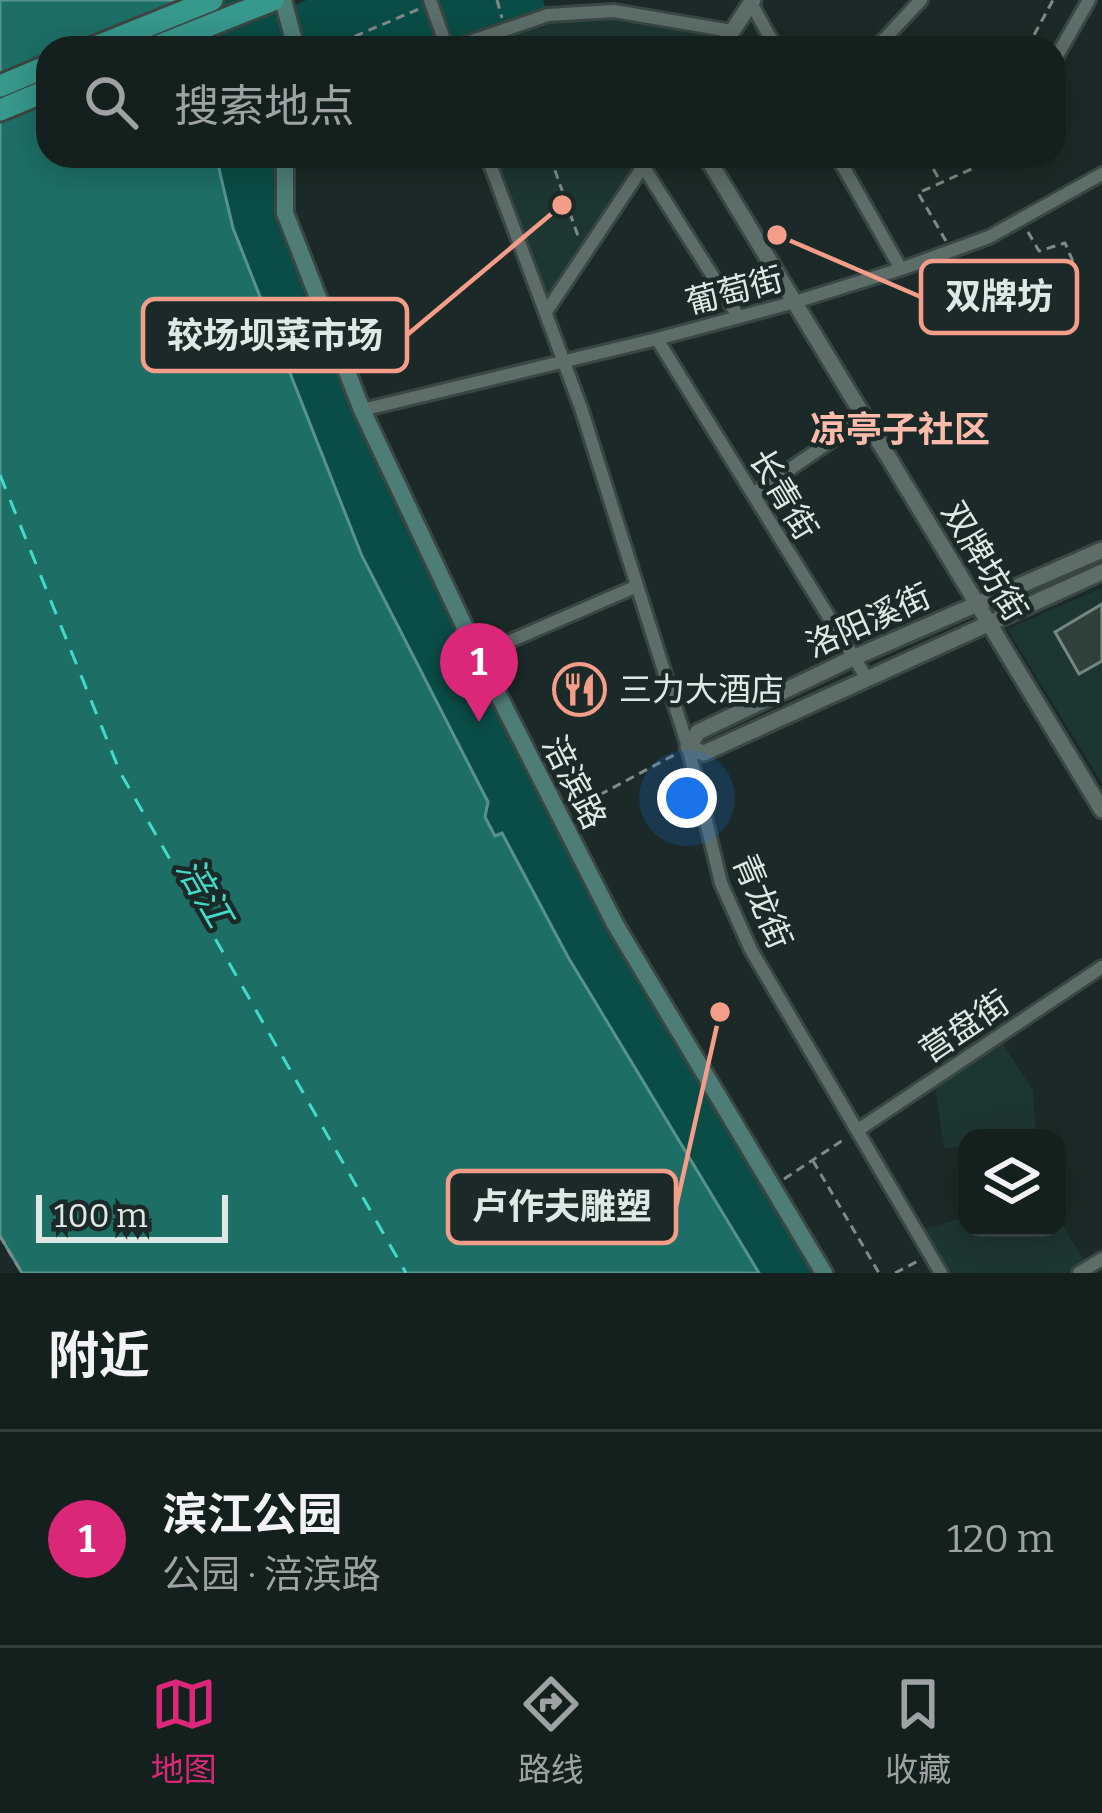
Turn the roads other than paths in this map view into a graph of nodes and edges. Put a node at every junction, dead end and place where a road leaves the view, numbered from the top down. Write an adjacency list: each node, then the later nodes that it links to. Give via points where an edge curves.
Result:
1 (212, 0): 9 (highway)
2 (273, 0): 10 (highway)
3 (283, 0): 11 (main road)
4 (921, 0): 16 (street)
5 (1089, 0): 17 (street)
6 (430, 2): 12 (street)
7 (752, 2): 8 (street); 15 (street)
8 (731, 32): 13 (street, via 614,10 548,15); 14 (street)
9 (123, 36)
10 (183, 36)
11 (293, 36)
12 (445, 36)
13 (481, 36)
14 (728, 36)
15 (770, 36)
16 (887, 36)
17 (1066, 40)
18 (36, 71): 19 (highway)
19 (0, 86)
20 (36, 95): 21 (highway)
21 (0, 110)
22 (285, 168): 35 (main road, 涪滨路, via 285,213)
23 (492, 168): 31 (street, 青龙街)
24 (642, 168): 31 (street)
25 (651, 168): 32 (street)
26 (713, 168): 30 (street, 双牌坊街)
27 (844, 168): 29 (street)
28 (1100, 180): 29 (street, 葡萄街)
29 (901, 268): 30 (street, 葡萄街)
30 (795, 302): 32 (street, 葡萄街); 36 (street, 双牌坊街)
31 (546, 311): 34 (street, 青龙街)
32 (738, 316): 33 (street, 葡萄街)
33 (657, 339): 34 (street, 葡萄街); 37 (street, 长青街)
34 (564, 358): 35 (street, 葡萄街); 40 (street, 青龙街)
35 (362, 410): 43 (main road, 涪滨路)
36 (866, 418): 37 (street); 41 (street, 双牌坊街)
37 (753, 494): 44 (street, 长青街)
38 (1102, 550): 41 (street, 洛阳溪街)
39 (1102, 572): 42 (street, 洛阳溪街)
40 (637, 586): 43 (street); 46 (street, 青龙街)
41 (975, 605): 42 (street, 双牌坊街); 44 (street, 洛阳溪街)
42 (986, 622): 45 (street, 洛阳溪街); 47 (street, 双牌坊街)
43 (478, 655): 51 (main road, 涪滨路, via 615,924)
44 (853, 658): 45 (street, 长青街); 46 (street, 洛阳溪街, via 698,732)
45 (866, 677): 46 (street, 洛阳溪街, via 704,753)
46 (688, 748): 49 (street, 青龙街, via 721,883)
47 (1102, 811)
48 (1102, 967): 49 (street, 营盘街)
49 (858, 1130): 52 (street, 青龙街)
50 (1102, 1259): 53 (street)
51 (824, 1273)
52 (941, 1273)
53 (1079, 1273)

